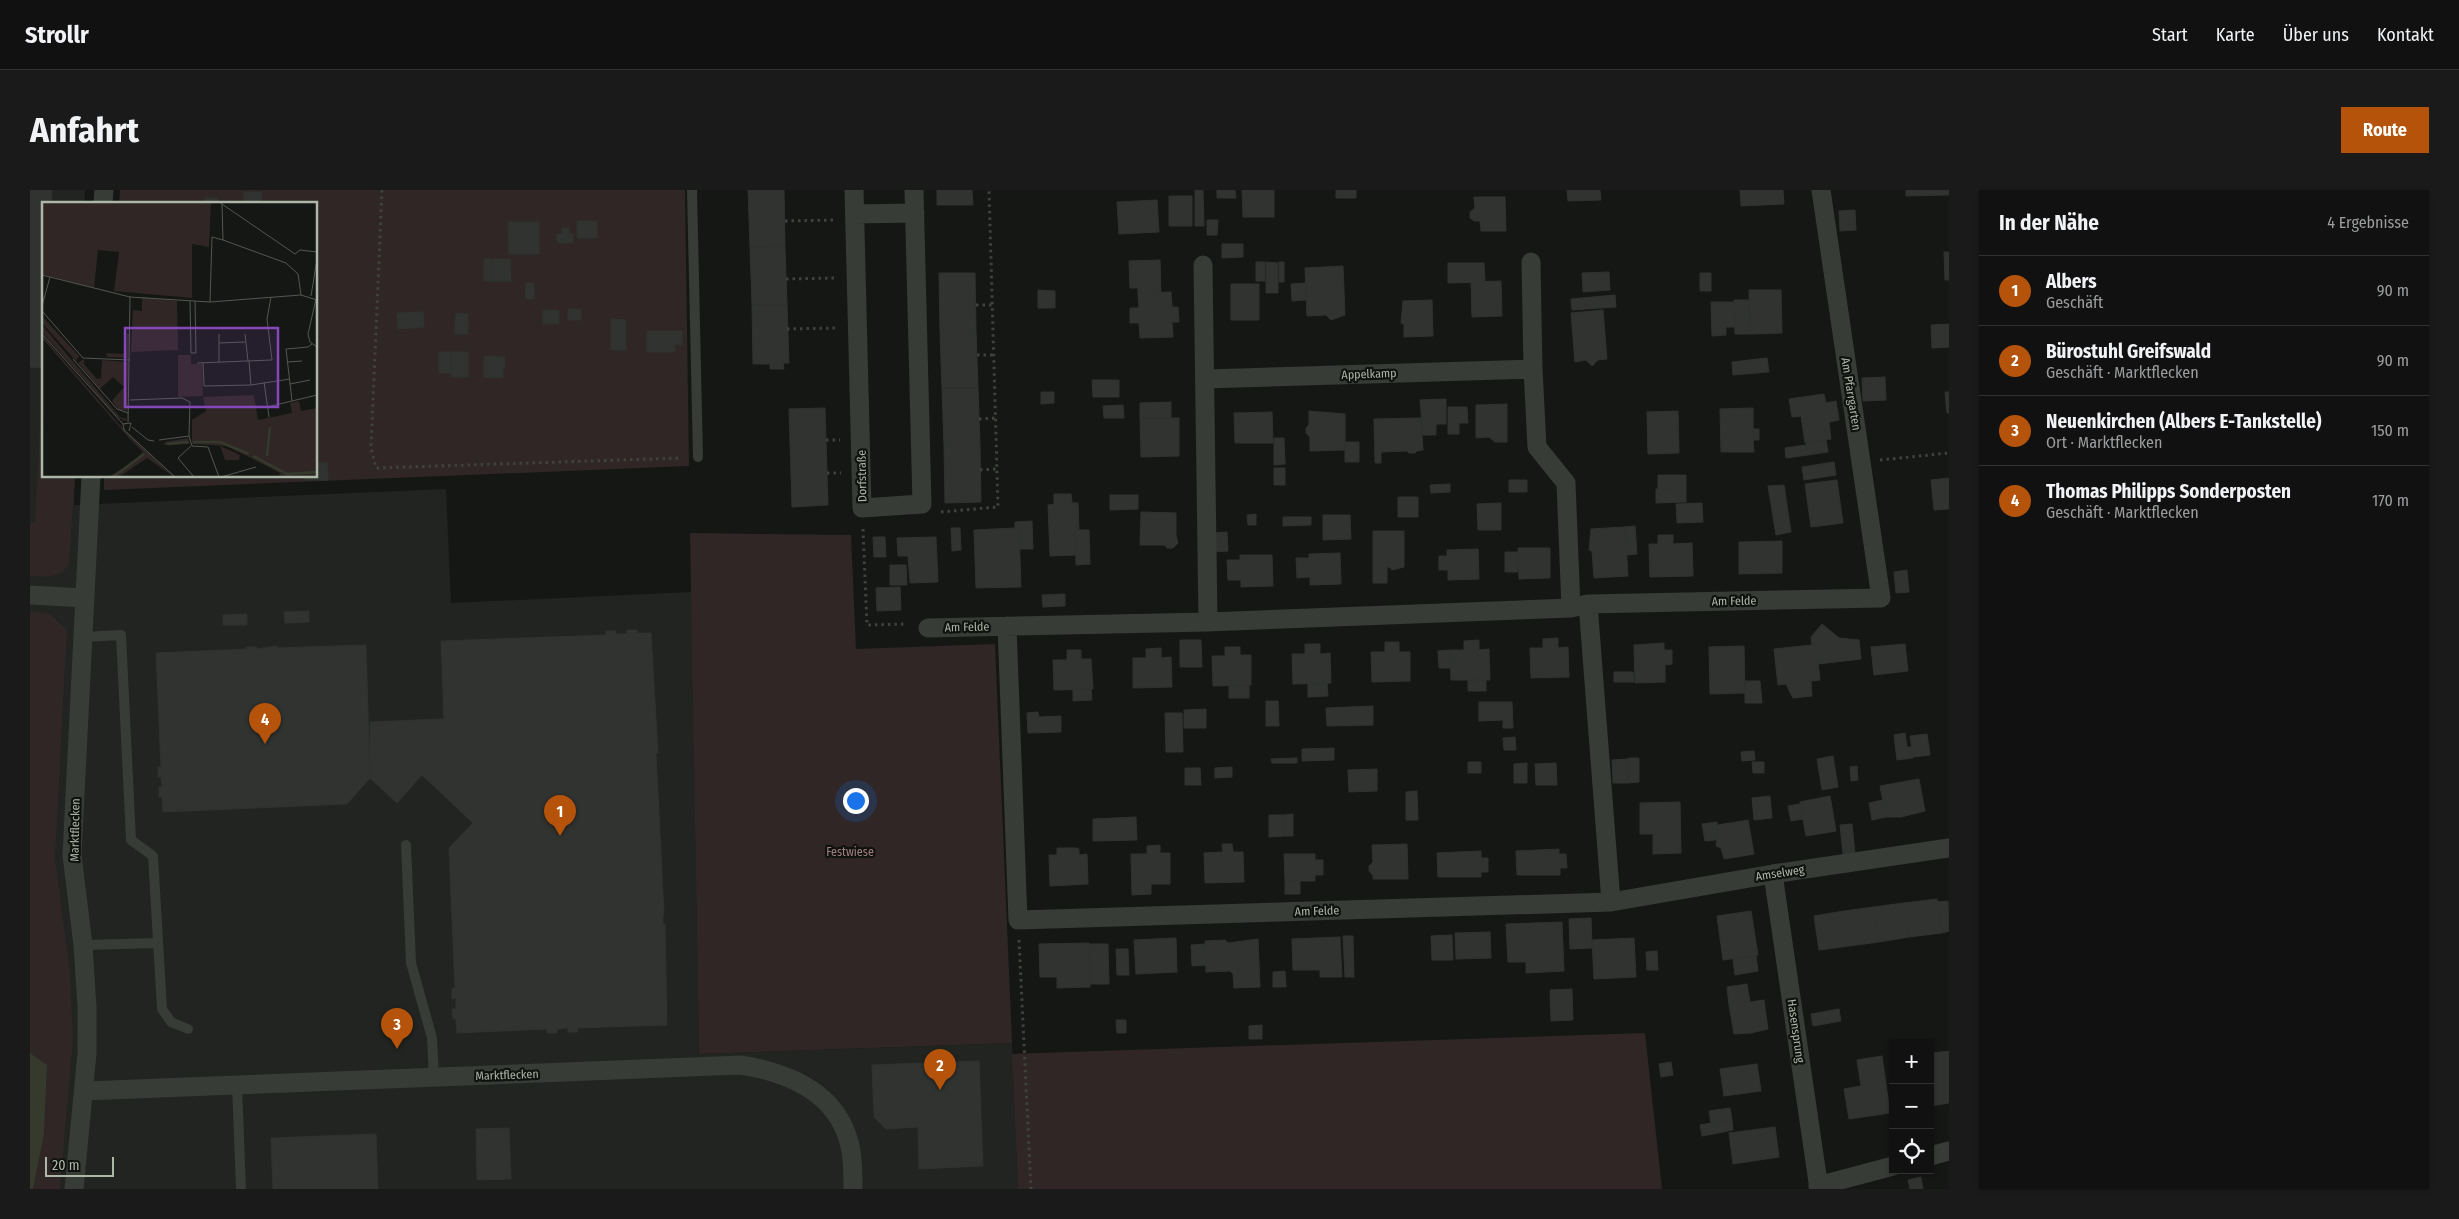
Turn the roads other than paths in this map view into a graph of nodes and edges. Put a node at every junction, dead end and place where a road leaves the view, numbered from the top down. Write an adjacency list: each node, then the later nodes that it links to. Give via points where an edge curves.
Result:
1 (692, 190): 11 (lane)
2 (854, 190): 6 (street, Dorfstraße)
3 (914, 190): 5 (street)
4 (1821, 190): 15 (street, Am Pfarrgarten)
5 (915, 213): 6 (street); 6 (street, Dorfstraße, via 922,504 862,508)
6 (855, 217)
7 (1531, 262): 9 (street)
8 (1203, 265): 10 (street)
9 (1533, 369): 10 (street, Appelkamp); 16 (street, via 1537,446 1566,483)
10 (1205, 379): 17 (street)
11 (698, 457)
12 (90, 478): 14 (street, Marktflecken)
13 (30, 595): 14 (street)
14 (85, 598): 20 (street, Marktflecken)
15 (1881, 598): 16 (street, Am Felde)
16 (1579, 606): 17 (street, Am Felde); 24 (street)
17 (1208, 622): 18 (street, Am Felde)
18 (1007, 626): 19 (street, Am Felde); 24 (street, Am Felde, via 1018,920)
19 (928, 628)
20 (83, 636): 25 (lane, via 121,635 131,840 153,856); 26 (street, Marktflecken, via 72,855)
21 (406, 845): 28 (lane, via 410,963 432,1038)
22 (1949, 848): 23 (street, Amselweg)
23 (1773, 874): 24 (street, Amselweg); 34 (street, Hasensprung)
24 (1611, 902)
25 (158, 943): 26 (lane); 27 (lane, via 162,1009 172,1022)
26 (83, 945): 30 (street, Marktflecken, via 87,1007)
27 (188, 1029)
28 (434, 1078): 29 (street, Marktflecken); 37 (street, Marktflecken, via 741,1065 766,1069 808,1087 841,1122 850,1149)
29 (238, 1086): 30 (street, Marktflecken); 36 (lane)
30 (84, 1091): 35 (street, Marktflecken)
31 (1949, 1151): 32 (street)
32 (1934, 1155)
33 (1889, 1167): 34 (street)
34 (1818, 1187)
35 (74, 1189)
36 (241, 1189)
37 (853, 1189)

